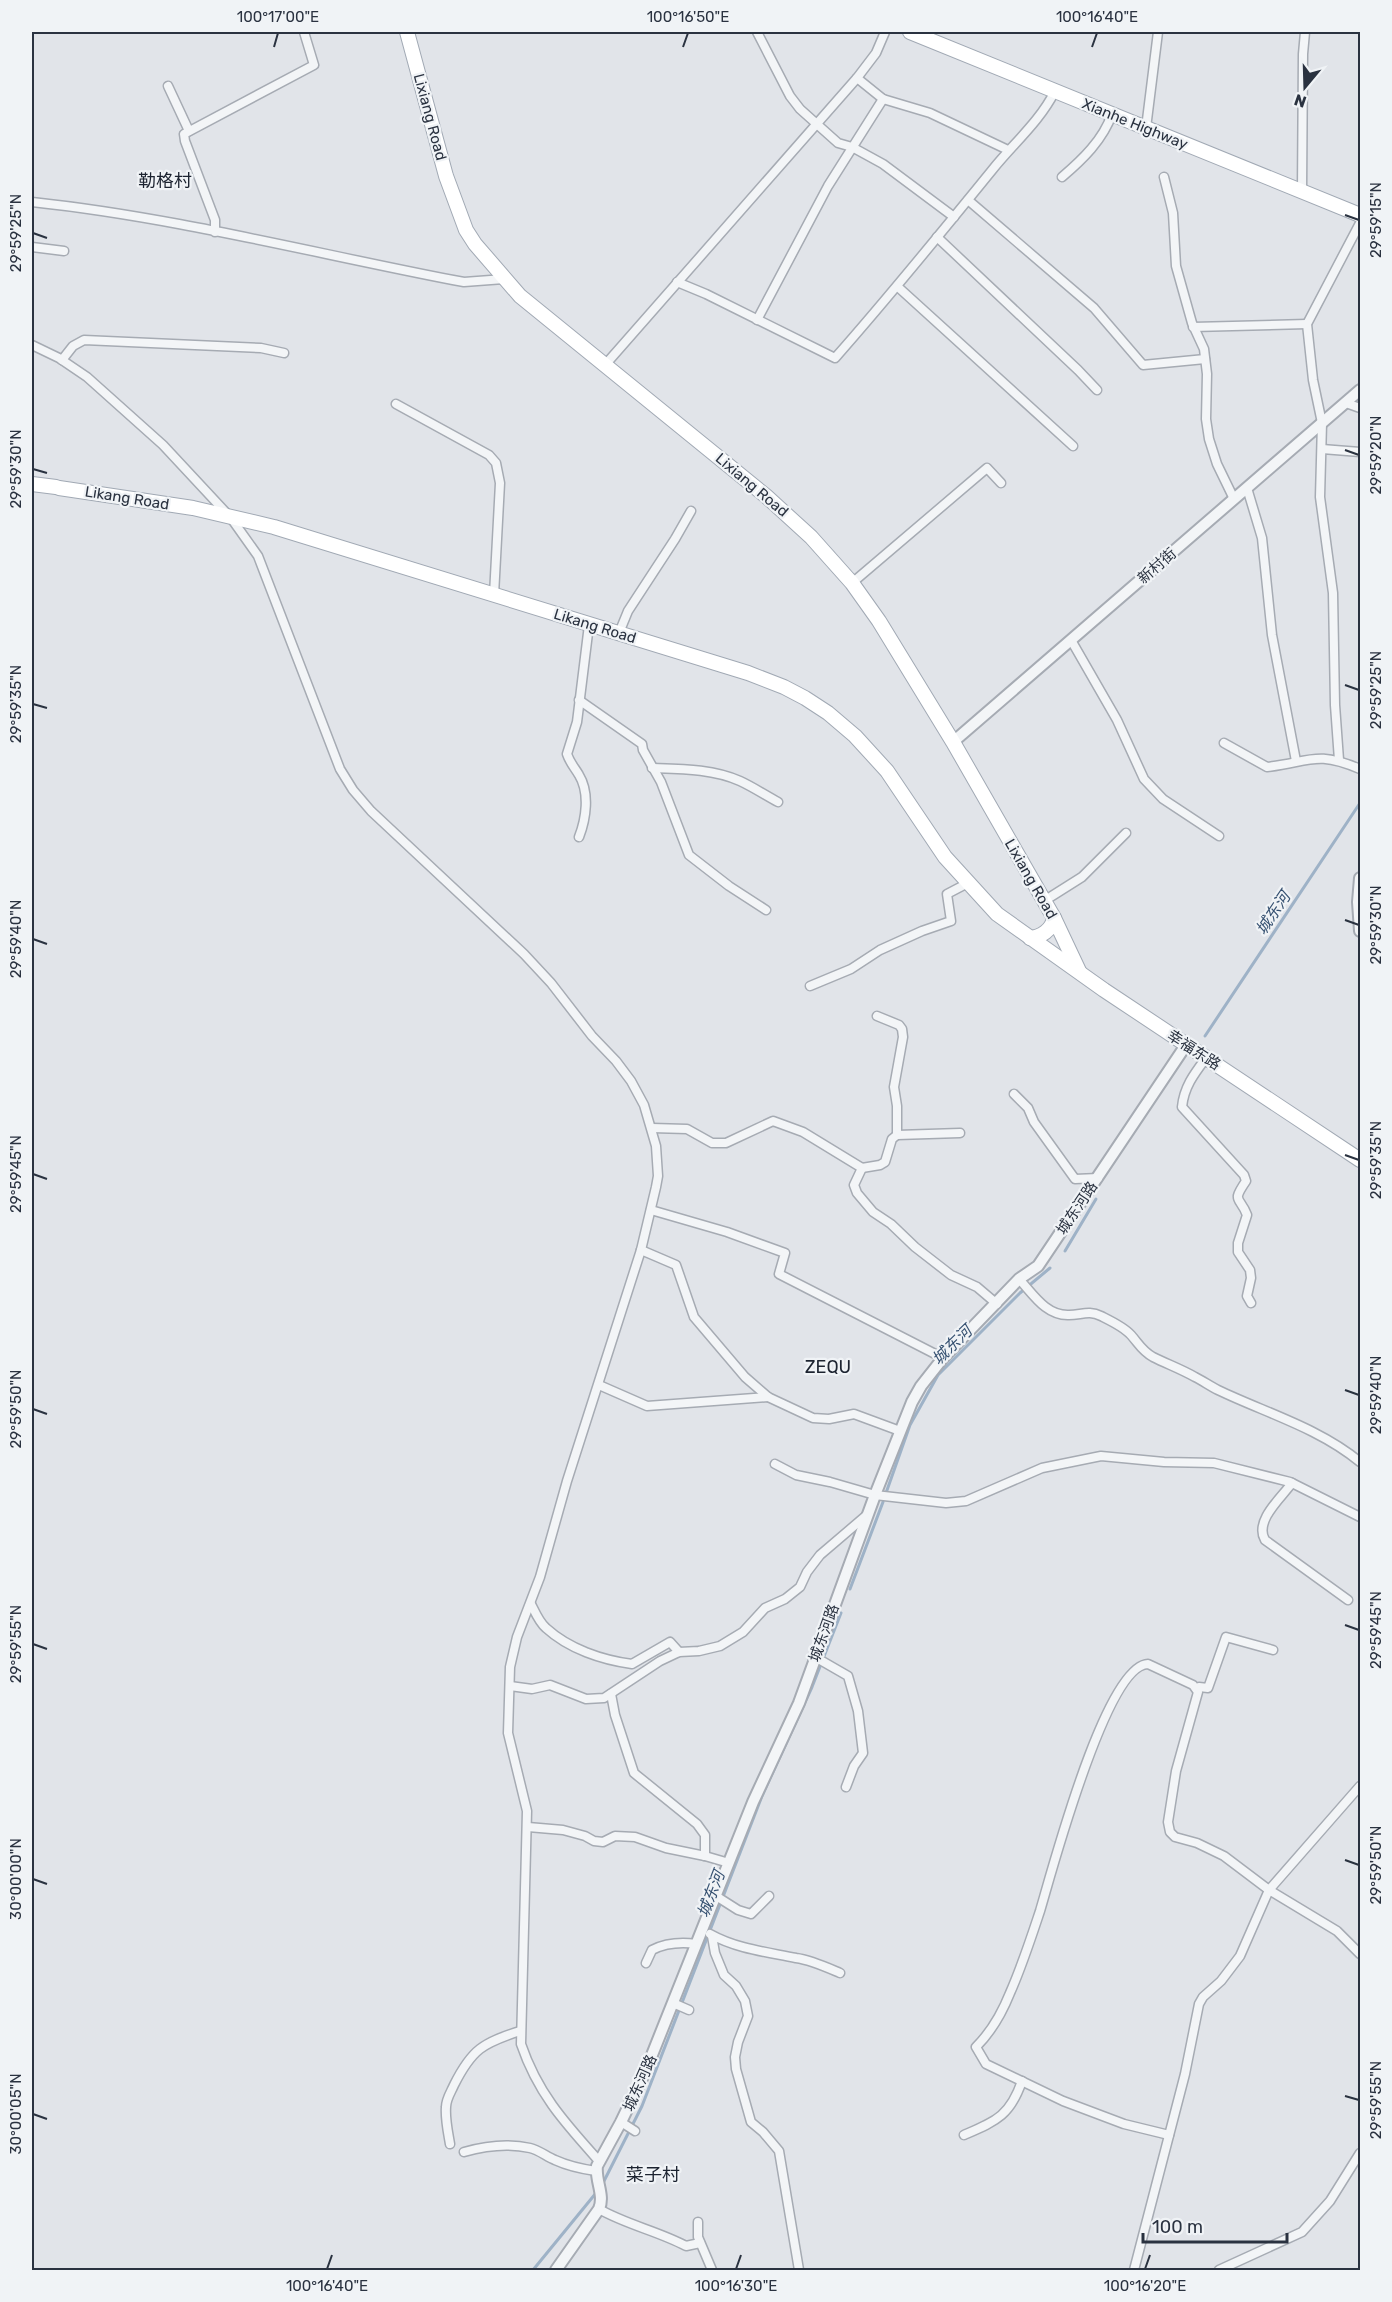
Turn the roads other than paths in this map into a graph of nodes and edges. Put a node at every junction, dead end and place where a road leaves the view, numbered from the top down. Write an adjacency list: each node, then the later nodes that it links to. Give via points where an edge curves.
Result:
1 (304, 32): 15 (street, via 314,65)
2 (407, 32): 30 (main road, Lixiang Road, via 446,176 466,230)
3 (757, 32): 13 (street, via 790,96)
4 (885, 32): 8 (street, via 876,53)
5 (910, 32): 10 (main road, Xianhe Highway)
6 (1158, 32): 14 (street)
7 (1305, 32): 20 (street)
8 (857, 78): 11 (street); 13 (street)
9 (168, 86): 15 (street)
10 (1055, 91): 12 (main road, Xianhe Highway); 17 (street, via 1044,111)
11 (882, 99): 16 (street); 17 (street, via 930,113)
12 (1112, 114): 14 (main road, Xianhe Highway); 18 (street, via 1103,134)
13 (816, 125): 16 (street, via 838,143); 31 (street)
14 (1146, 128): 20 (main road, Xianhe Highway)
15 (189, 130): 26 (street, via 184,139 215,220)
16 (852, 147): 24 (street, via 883,164); 33 (street)
17 (1008, 150): 21 (street)
18 (1062, 177)
19 (1164, 177): 35 (street, via 1173,213 1176,266)
20 (1302, 191): 23 (main road, Xianhe Highway)
21 (968, 200): 24 (street); 38 (street, via 1094,308 1143,365)
22 (32, 202): 26 (street)
23 (1360, 215)
24 (954, 217): 27 (street)
25 (1360, 223): 34 (street)
26 (215, 232): 30 (street, via 464,282)
27 (937, 237): 32 (street); 41 (street)
28 (32, 247): 29 (street)
29 (64, 251)
30 (504, 279): 40 (main road, Lixiang Road, via 547,320)
31 (677, 282): 33 (street); 40 (street)
32 (898, 286): 33 (street, via 835,358); 47 (street)
33 (757, 320)
34 (1307, 324): 35 (street); 46 (street)
35 (1193, 327): 38 (street)
36 (32, 345): 39 (street)
37 (284, 353): 39 (street, via 261,348 84,340 73,345)
38 (1205, 359): 53 (street, via 1209,439)
39 (62, 360): 55 (street, via 127,412)
40 (605, 366): 56 (main road, Lixiang Road, via 774,502)
41 (1096, 390)
42 (1360, 390): 43 (street, 新村街)
43 (1346, 403): 45 (street); 46 (street, 新村街)
44 (396, 405): 57 (street, via 489,455 496,463 500,483)
45 (1360, 408)
46 (1322, 423): 48 (street); 52 (street, 新村街)
47 (1073, 446)
48 (1322, 449): 49 (street); 65 (street, via 1320,497 1333,593)
49 (1360, 452)
50 (1001, 483): 56 (street, via 987,468)
51 (32, 484): 55 (main road, Likang Road, via 193,508)
52 (1247, 488): 53 (street, 新村街); 64 (street, via 1262,538 1272,635)
53 (1234, 499): 60 (street, 新村街)
54 (691, 511): 59 (street)
55 (231, 518): 57 (main road, Likang Road, via 274,527); 85 (street, via 258,556 340,769 353,790 551,983 631,1081)
56 (852, 583): 62 (main road, Lixiang Road)
57 (494, 595): 58 (main road, Likang Road)
58 (589, 625): 59 (main road, Likang Road); 61 (street)
59 (618, 633): 73 (main road, Likang Road, via 771,681 817,706 855,736 887,771)
60 (1071, 640): 62 (street, 新村街); 70 (street, via 1117,720 1144,778 1163,799)
61 (579, 700): 66 (street, via 642,744); 71 (street, via 567,754 585,789 585,821)
62 (953, 742): 74 (main road, Lixiang Road)
63 (1224, 743): 64 (street, via 1267,767)
64 (1296, 760): 65 (street)
65 (1340, 760): 67 (street)
66 (652, 768): 68 (street, via 726,776); 75 (street, via 689,855)
67 (1360, 769)
68 (778, 802)
69 (1126, 833): 74 (street, via 1082,877)
70 (1219, 836)
71 (579, 837)
72 (1360, 878): 77 (street)
73 (968, 883): 78 (main road, Likang Road, via 998,914); 80 (street, via 947,894 951,921 922,930)
74 (1044, 901): 76 (main road, Lixiang Road)
75 (766, 910)
76 (1054, 918): 78 (main road, via 1045,933); 79 (main road, Lixiang Road)
77 (1360, 932)
78 (1030, 938): 79 (main road, 幸福东路)
79 (1080, 973): 82 (main road, 幸福东路)
80 (810, 986)
81 (877, 1016): 87 (street, via 899,1025 903,1033 894,1087)
82 (1185, 1045): 83 (main road, 幸福东路); 90 (street, 城东河路)
83 (1206, 1058): 88 (main road, 幸福东路); 94 (street, via 1190,1079 1182,1107 1244,1175 1246,1181 1238,1201 1247,1215 1238,1252 1250,1270 1247,1296)
84 (1014, 1094): 90 (street, via 1028,1108 1075,1179)
85 (652, 1128): 89 (street, via 687,1129 712,1143 726,1143 773,1121 803,1132); 91 (street, via 658,1176)
86 (960, 1133): 87 (street)
87 (897, 1135): 89 (street, via 885,1162)
88 (1360, 1160)
89 (862, 1168): 95 (street, via 854,1185 873,1212 951,1275 977,1287)
90 (1098, 1178): 93 (street, 城东河路, via 1038,1266)
91 (651, 1210): 92 (street); 96 (street, via 784,1252 779,1274)
92 (641, 1250): 97 (street); 98 (street, via 676,1265 694,1317 745,1377)
93 (1022, 1282): 95 (street, 城东河路); 100 (street, via 1044,1306 1069,1315 1098,1314 1124,1329 1152,1356 1216,1390 1310,1431)
94 (1251, 1303)
95 (997, 1304): 96 (street, 城东河路)
96 (943, 1358): 99 (street, 城东河路, via 921,1386)
97 (598, 1385): 98 (street, via 647,1406); 107 (street)
98 (768, 1397): 99 (street, via 813,1418 854,1414)
99 (900, 1431): 103 (street, 城东河路)
100 (1360, 1462)
101 (775, 1464): 103 (street, via 796,1475)
102 (1292, 1483): 103 (street, via 1214,1463 1101,1456 1042,1468 966,1501 946,1503); 105 (street); 106 (street, via 1263,1522 1262,1535)
103 (877, 1496): 104 (street, 城东河路)
104 (868, 1514): 109 (street, via 820,1555 800,1587 765,1608 743,1632 720,1646); 110 (street, 城东河路)
105 (1360, 1517)
106 (1348, 1600)
107 (531, 1604): 109 (street, via 544,1627 589,1654 632,1664 670,1642); 111 (street, via 517,1637)
108 (1273, 1650): 112 (street, via 1226,1637 1208,1688)
109 (679, 1652): 113 (street)
110 (815, 1658): 115 (street, via 848,1676 858,1711 863,1753); 118 (street, 城东河路)
111 (510, 1686): 113 (street, via 532,1689 550,1685 586,1699); 116 (street, via 508,1733 521,1778)
112 (1197, 1689): 119 (street, via 1176,1772 1168,1828 1174,1837 1224,1856); 130 (street, via 1144,1664 1122,1684 1099,1731 1010,1995 976,2047 987,2064)
113 (611, 1694): 117 (street, via 634,1773 697,1824 705,1835)
114 (1360, 1786): 119 (street)
115 (846, 1787)
116 (528, 1827): 117 (street, via 563,1830 603,1842 615,1836 634,1837); 129 (street)
117 (705, 1856): 118 (street)
118 (729, 1863): 121 (street, 城东河路)
119 (1269, 1890): 124 (street, via 1338,1931); 132 (street, via 1240,1956 1199,2004)
120 (769, 1896): 121 (street, via 751,1914)
121 (721, 1899): 122 (street, 城东河路)
122 (707, 1932): 123 (street, 城东河路); 126 (street, via 769,1955 797,1958); 143 (street, via 724,1975 745,2001 748,2016 738,2042 736,2069 751,2121 779,2151)
123 (696, 1944): 125 (street, via 663,1945 652,1950); 127 (street, 城东河路)
124 (1360, 1954)
125 (646, 1963)
126 (840, 1973)
127 (673, 2003): 128 (street); 136 (street, 城东河路, via 628,2126)
128 (689, 2010)
129 (520, 2031): 133 (street, via 491,2040 471,2056 446,2107); 136 (street, via 524,2054 546,2097)
130 (1022, 2081): 131 (street, via 1013,2104 997,2121); 132 (street, via 1102,2117)
131 (964, 2135)
132 (1169, 2135): 140 (street)
133 (450, 2144)
134 (465, 2152): 136 (street, via 510,2145 531,2148 579,2169)
135 (1360, 2153): 144 (street, via 1330,2201 1302,2232)
136 (598, 2166): 137 (street, via 602,2201)
137 (599, 2209): 139 (street, via 686,2246); 141 (street)
138 (698, 2222): 139 (street)
139 (700, 2243): 142 (street)
140 (1136, 2270)
141 (556, 2271)
142 (712, 2271)
143 (799, 2271)
144 (1219, 2271)

